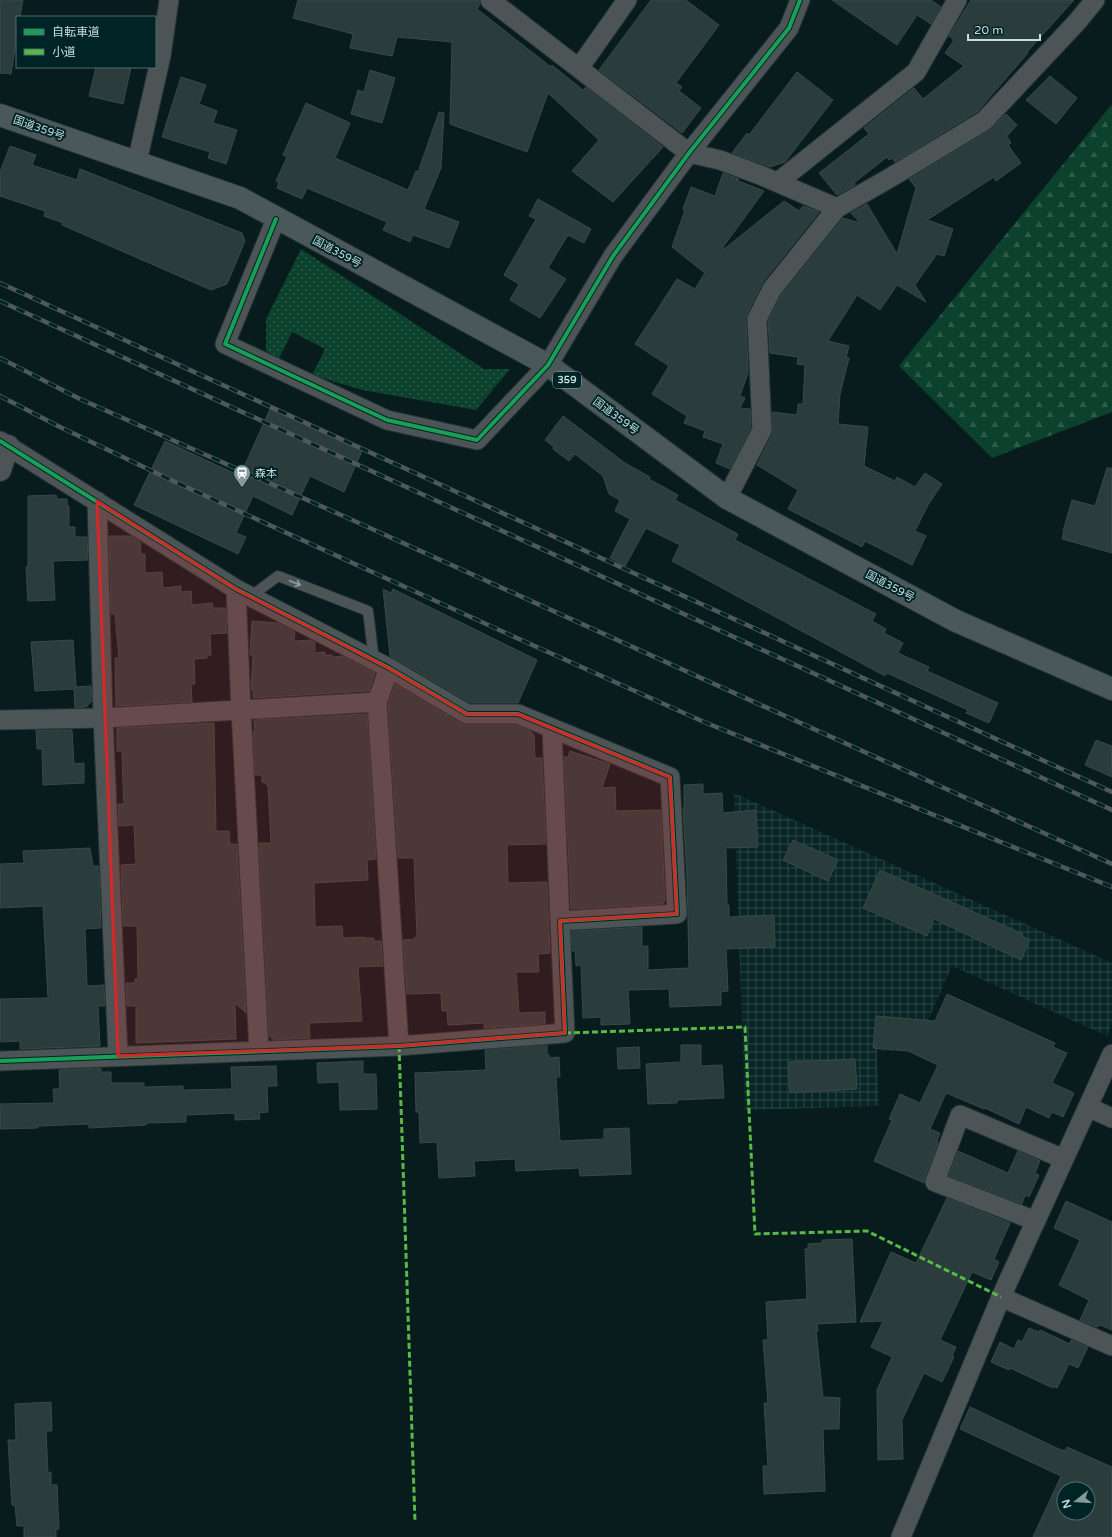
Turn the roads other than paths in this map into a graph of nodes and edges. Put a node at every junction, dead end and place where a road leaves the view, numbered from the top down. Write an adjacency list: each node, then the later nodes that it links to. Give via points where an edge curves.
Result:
1 (169, 0): 10 (street, via 161,56)
2 (490, 0): 7 (street)
3 (627, 0): 7 (street)
4 (800, 0): 9 (street, via 789,28)
5 (957, 0): 11 (street, via 916,72)
6 (1095, 0): 12 (street, via 984,121)
7 (579, 68): 9 (street)
8 (0, 115): 10 (highway, 国道359号 / 359)
9 (689, 153): 11 (street, via 720,160); 14 (street, via 613,256)
10 (137, 162): 13 (highway, 国道359号 / 359, via 240,198)
11 (778, 182): 12 (street)
12 (837, 208): 17 (street, via 772,289 757,319 762,430)
13 (276, 219): 14 (highway, 国道359号 / 359); 14 (street, via 225,344 387,420 477,440)
14 (548, 365): 17 (highway, 国道359号 / 359)
15 (4, 443): 16 (street); 18 (street)
16 (0, 470)
17 (728, 498): 21 (highway, 国道359号 / 359, via 956,621)
18 (97, 501): 19 (street); 24 (street)
19 (243, 593): 20 (street); 20 (lane, one-way to 20, via 278,576 368,611); 23 (street)
20 (381, 664): 22 (street); 26 (street, via 467,714 518,714)
21 (1112, 689)
22 (377, 702): 23 (street); 28 (street)
23 (241, 710): 24 (street); 29 (street)
24 (104, 718): 25 (street); 31 (street)
25 (0, 720)
26 (552, 728): 27 (street); 27 (street, via 670,777 677,914)
27 (560, 921): 28 (street, via 565,1033)
28 (399, 1046): 29 (street)
29 (259, 1051): 31 (street)
30 (1112, 1054): 33 (street)
31 (118, 1056): 32 (street)
32 (0, 1061)
33 (1088, 1108): 34 (street); 35 (street)
34 (1112, 1118)
35 (1064, 1159): 36 (street); 36 (street, via 960,1115 935,1182)
36 (1036, 1221): 37 (street)
37 (1001, 1297): 38 (street); 39 (street)
38 (1112, 1346)
39 (901, 1537)

